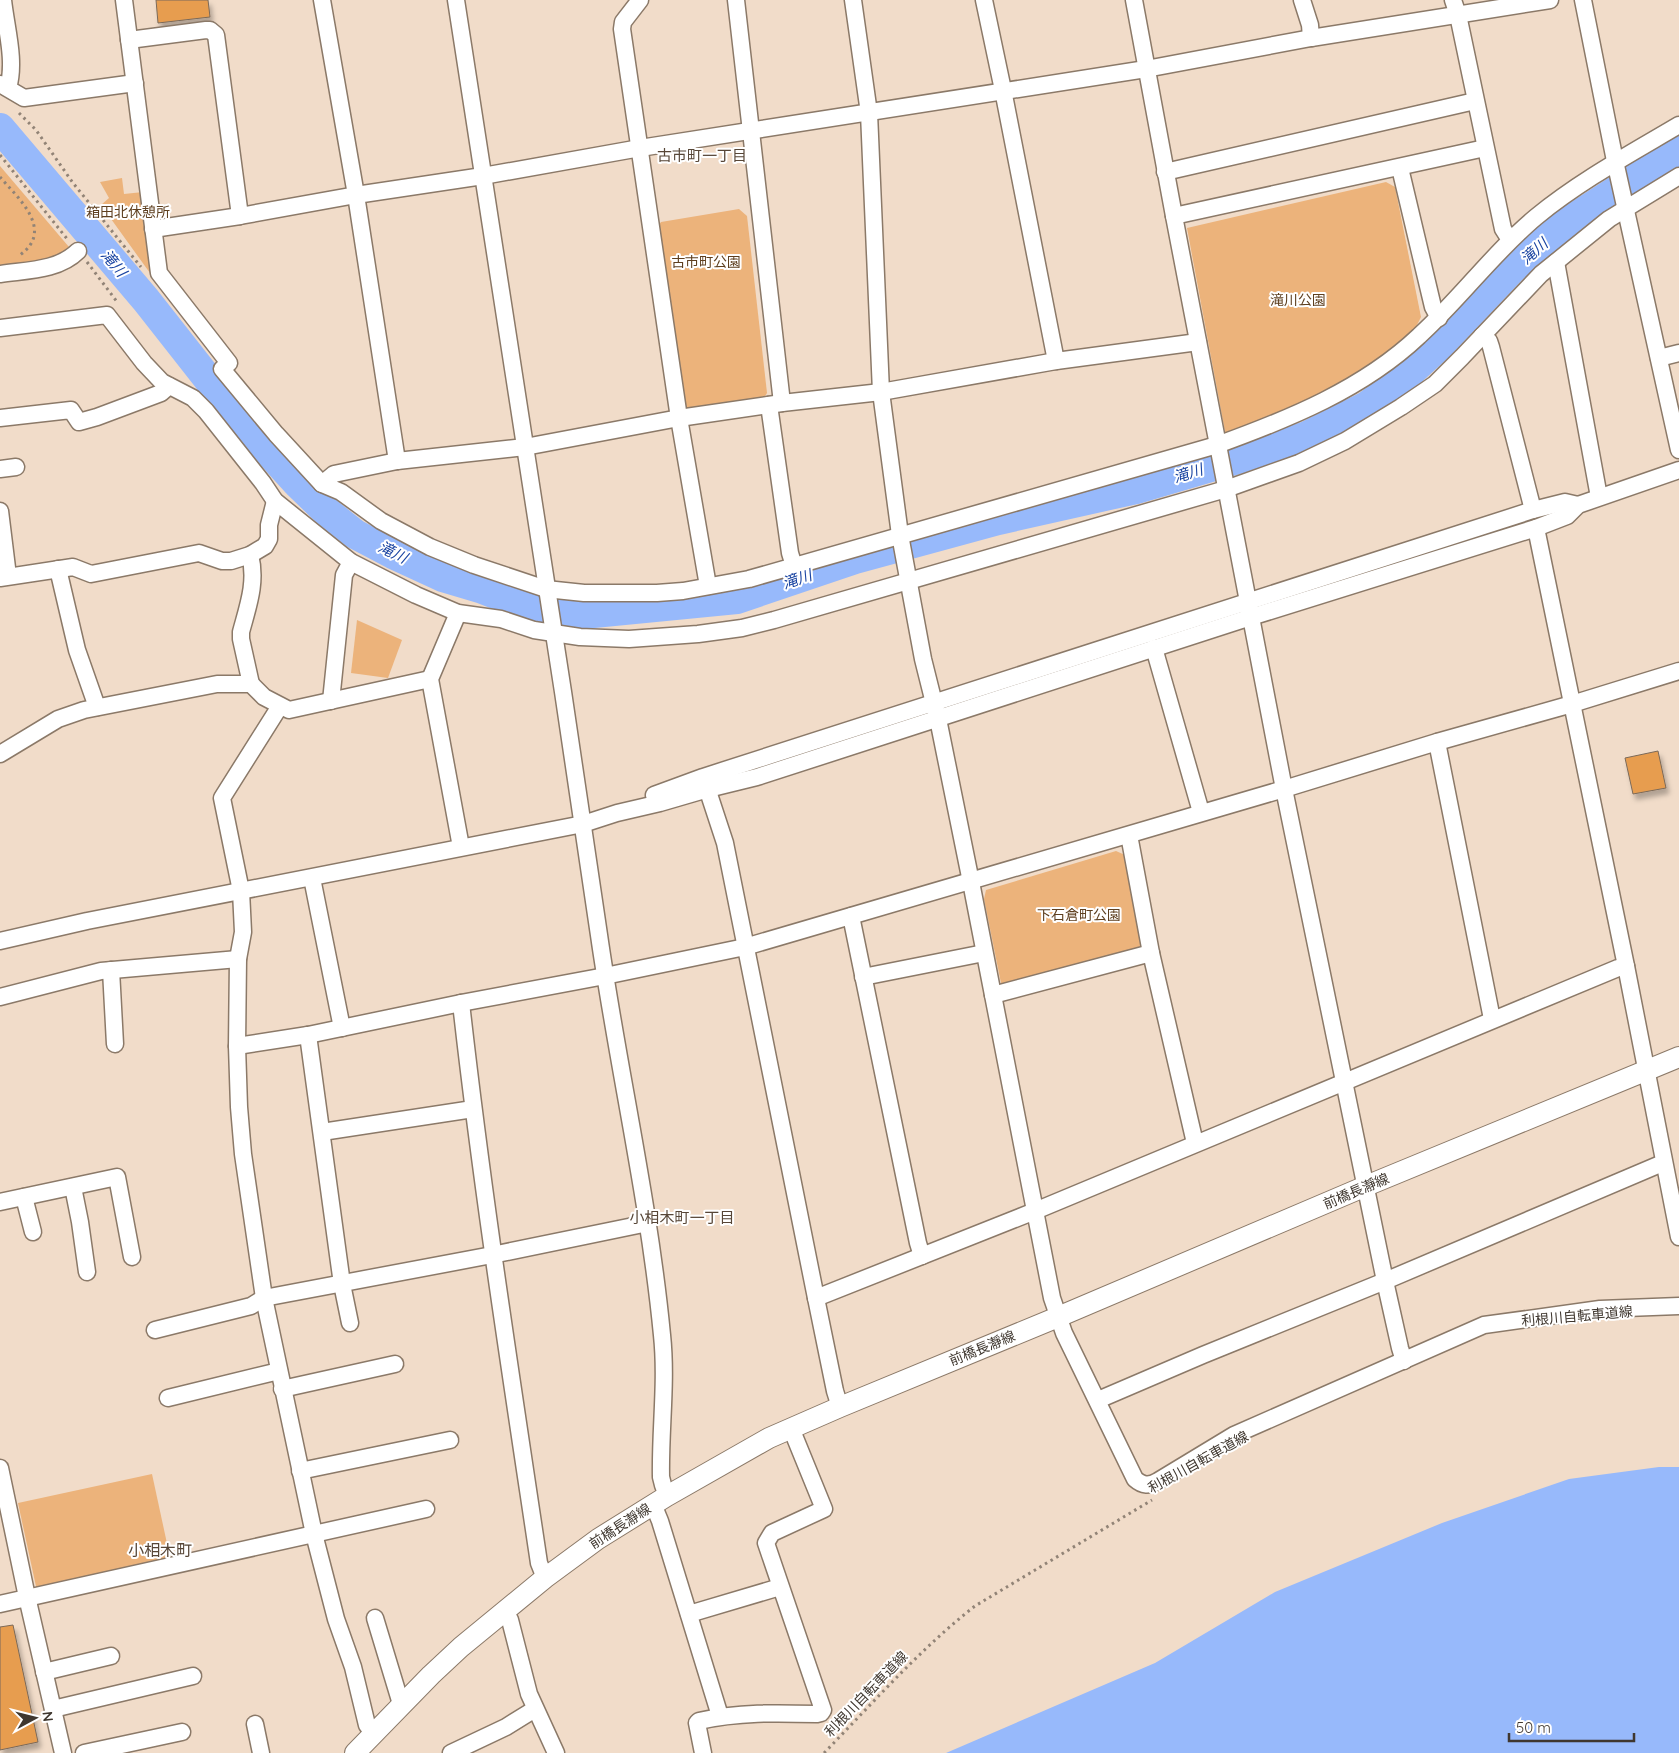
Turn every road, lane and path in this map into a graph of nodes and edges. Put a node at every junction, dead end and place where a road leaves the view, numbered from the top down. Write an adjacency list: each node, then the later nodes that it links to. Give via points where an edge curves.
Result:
1 (3, 0): 18 (street, via 11,65 11,77)
2 (124, 0): 15 (street)
3 (322, 0): 34 (street)
4 (456, 0): 31 (street)
5 (640, 0): 25 (street, via 622,28)
6 (736, 0): 24 (street)
7 (853, 0): 22 (street)
8 (984, 0): 19 (street)
9 (1134, 0): 16 (street)
10 (1302, 0): 14 (street)
11 (1550, 0): 13 (street)
12 (1583, 0): 28 (street)
13 (1455, 8): 14 (street); 20 (street)
14 (1312, 38): 16 (street)
15 (129, 40): 17 (street); 36 (street, via 206,30 216,35)
16 (1146, 69): 19 (street); 30 (street)
17 (135, 83): 18 (street, via 24,98); 38 (street)
18 (4, 86)
19 (1003, 90): 22 (street); 52 (street)
20 (1475, 101): 26 (street); 30 (street)
21 (13, 109): 44 (path, via 36,130)
22 (869, 113): 24 (street); 54 (street)
23 (1679, 125): 28 (street)
24 (751, 131): 25 (street); 55 (street)
25 (640, 148): 31 (street); 57 (street)
26 (1485, 148): 29 (street); 39 (street, via 1503,229)
27 (0, 156): 40 (path)
28 (1616, 163): 35 (street); 39 (street, via 1562,197)
29 (1400, 168): 37 (street); 46 (street, via 1433,307)
30 (1166, 172): 37 (street)
31 (483, 176): 34 (street); 59 (street)
32 (1679, 176): 35 (street)
33 (0, 177): 41 (path, via 31,215 35,228 27,250)
34 (356, 194): 36 (street); 61 (street)
35 (1625, 205): 42 (street); 51 (street)
36 (240, 216): 38 (street)
37 (1174, 216): 49 (street)
38 (153, 229): 63 (street, via 159,273 230,363 222,369)
39 (1510, 240): 46 (street)
40 (78, 252): 43 (street, via 57,266); 45 (path)
41 (14, 256)
42 (1556, 262): 48 (street); 65 (street)
43 (0, 274)
44 (146, 274)
45 (125, 310)
46 (1439, 318): 58 (street, via 1398,354 1347,388 1285,420)
47 (0, 328): 53 (street, via 107,315 144,363)
48 (1482, 336): 64 (street, via 1434,384 1373,425 1299,463); 68 (street, via 1491,347)
49 (1198, 342): 52 (street); 58 (street)
50 (1679, 353): 51 (street)
51 (1659, 358): 60 (street)
52 (1056, 361): 54 (street)
53 (169, 386): 56 (street, via 161,393 79,422 71,410); 66 (street, via 192,398 206,411)
54 (881, 392): 55 (street); 71 (street)
55 (775, 404): 57 (street); 74 (street)
56 (0, 418)
57 (678, 418): 59 (street); 78 (street)
58 (1217, 445): 64 (street); 71 (street)
59 (525, 446): 61 (street); 79 (street)
60 (1679, 450)
61 (398, 461): 63 (street, via 334,474)
62 (1679, 470): 65 (street)
63 (322, 484): 79 (street, via 341,492 381,521 430,548)
64 (1226, 489): 77 (street); 80 (street)
65 (1599, 497): 67 (street)
66 (275, 501): 72 (street, via 269,539 265,546); 73 (street)
67 (1578, 505): 68 (street, via 1565,502); 70 (street, via 1566,516)
68 (1533, 510): 80 (street)
69 (0, 511): 76 (street)
70 (1536, 528): 80 (street); 88 (street)
71 (900, 537): 74 (street); 77 (street)
72 (250, 555): 75 (street, via 222,562 199,553 91,574 73,567); 86 (street, via 253,588 241,639)
73 (351, 562): 81 (street); 87 (street, via 344,576)
74 (794, 566): 78 (street)
75 (58, 569): 76 (street); 90 (street, via 77,650)
76 (4, 577)
77 (908, 578): 82 (street, via 774,620 734,629 629,639 580,637); 91 (street)
78 (708, 586): 79 (street, via 657,593)
79 (547, 592): 82 (street)
80 (1250, 609): 83 (street); 91 (street); 95 (street)
81 (458, 613): 82 (street, via 501,619 534,630); 85 (street)
82 (553, 631): 97 (street)
83 (1154, 648): 91 (street); 96 (street)
84 (1679, 671): 88 (street)
85 (430, 679): 87 (street); 99 (street)
86 (251, 684): 89 (street); 90 (street, via 217,684)
87 (331, 701): 89 (street, via 290,710)
88 (1572, 704): 92 (street); 109 (street)
89 (280, 706): 102 (street, via 222,798)
90 (97, 707): 93 (street, via 58,719)
91 (936, 711): 94 (street, via 757,776); 101 (street)
92 (1437, 742): 95 (street); 116 (street)
93 (0, 754)
94 (705, 783): 97 (street, via 660,804); 105 (street, via 725,843)
95 (1284, 789): 96 (street); 123 (street)
96 (1202, 812): 98 (street)
97 (583, 824): 99 (street); 111 (street)
98 (1129, 835): 101 (street); 106 (street)
99 (461, 847): 100 (street)
100 (312, 878): 102 (street); 117 (street)
101 (971, 882): 103 (street); 107 (street)
102 (241, 891): 104 (street, via 86,921); 108 (street, via 243,932)
103 (851, 916): 105 (street); 112 (street)
104 (0, 942)
105 (744, 947): 111 (street); 143 (street)
106 (1151, 952): 113 (street); 126 (street)
107 (984, 954): 112 (street); 113 (street)
108 (238, 959): 110 (street); 120 (street)
109 (1626, 966): 116 (street); 122 (street)
110 (111, 970): 114 (street); 119 (street)
111 (605, 976): 115 (street); 133 (street)
112 (863, 977): 137 (street)
113 (993, 995): 132 (street)
114 (0, 997)
115 (461, 1003): 117 (street); 124 (street)
116 (1492, 1019): 123 (street)
117 (342, 1028): 118 (street)
118 (308, 1035): 120 (street); 125 (street)
119 (115, 1044)
120 (237, 1046): 142 (street, via 243,1154)
121 (1679, 1057): 122 (main road, 前橋長瀞線)
122 (1646, 1071): 127 (street); 129 (main road, 前橋長瀞線)
123 (1345, 1082): 126 (street); 129 (street)
124 (473, 1109): 125 (street); 136 (street)
125 (322, 1132): 141 (street)
126 (1195, 1143): 132 (street)
127 (1664, 1165): 135 (street); 140 (street)
128 (73, 1186): 130 (street); 138 (street, via 117,1177); 139 (street)
129 (1366, 1186): 140 (street); 145 (main road, 前橋長瀞線)
130 (24, 1197): 131 (street); 134 (street)
131 (0, 1202)
132 (1035, 1211): 137 (street); 145 (street)
133 (648, 1223): 136 (street); 160 (street, via 662,1338 664,1396)
134 (33, 1232)
135 (1679, 1237)
136 (492, 1255): 141 (street); 163 (street, via 539,1563)
137 (922, 1256): 143 (street)
138 (132, 1257)
139 (87, 1272)
140 (1385, 1281): 148 (street); 153 (street)
141 (342, 1284): 142 (street); 146 (street)
142 (264, 1298): 147 (street, via 251,1306); 150 (street)
143 (816, 1298): 154 (street)
144 (1679, 1306): 148 (street, via 1600,1309 1494,1323)
145 (1058, 1317): 153 (street); 154 (main road, 前橋長瀞線)
146 (350, 1323)
147 (155, 1330)
148 (1404, 1361): 153 (street, via 1234,1435 1151,1485 1135,1479)
149 (396, 1364): 151 (street)
150 (279, 1371): 151 (street); 152 (street)
151 (282, 1389): 158 (street)
152 (168, 1398)
153 (1098, 1400)
154 (840, 1407): 155 (main road, 前橋長瀞線)
155 (791, 1428): 160 (main road, 前橋長瀞線); 164 (street, via 824,1509 772,1533 767,1539 766,1548)
156 (450, 1440): 158 (street)
157 (0, 1468): 165 (street)
158 (300, 1471): 162 (street)
159 (1154, 1499): 186 (path, 利根川自転車道線, via 975,1606 949,1626)
160 (660, 1500): 163 (main road, 前橋長瀞線, via 598,1539); 168 (street, via 660,1520)
161 (426, 1509): 162 (street)
162 (314, 1534): 165 (street); 179 (street, via 367,1725)
163 (545, 1578): 167 (main road, 前橋長瀞線)
164 (780, 1587): 168 (street); 176 (street, via 823,1710 817,1714)
165 (27, 1597): 166 (street); 171 (street)
166 (0, 1604)
167 (506, 1611): 173 (main road, 前橋長瀞線, via 461,1647); 175 (street)
168 (689, 1614): 176 (street)
169 (375, 1618): 173 (street)
170 (111, 1656): 171 (street)
171 (44, 1672): 174 (street)
172 (193, 1676): 174 (street)
173 (402, 1704): 179 (main road, 前橋長瀞線)
174 (53, 1709): 180 (street)
175 (536, 1710): 183 (street); 184 (street)
176 (720, 1716): 185 (street, via 697,1724)
177 (255, 1724): 182 (street)
178 (182, 1732): 181 (street)
179 (363, 1746)
180 (63, 1753)
181 (84, 1753)
182 (261, 1753)
183 (451, 1753)
184 (556, 1753)
185 (703, 1753)
186 (824, 1753)

